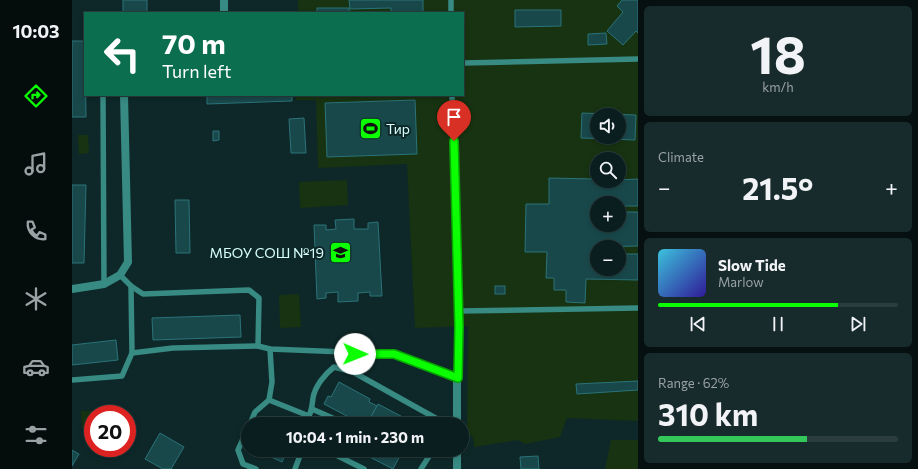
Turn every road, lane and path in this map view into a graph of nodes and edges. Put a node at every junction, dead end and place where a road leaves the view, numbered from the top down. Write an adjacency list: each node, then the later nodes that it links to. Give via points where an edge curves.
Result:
1 (224, 0): 3 (street)
2 (451, 0): 4 (lane)
3 (224, 12)
4 (451, 12)
5 (638, 59): 6 (lane)
6 (464, 63)
7 (103, 96): 11 (lane)
8 (124, 96): 10 (street, via 128,262)
9 (452, 96): 15 (lane)
10 (120, 275): 11 (street); 12 (lane)
11 (104, 284): 13 (street)
12 (131, 286): 16 (lane, via 143,294 249,290 259,298); 18 (lane)
13 (72, 289)
14 (638, 308): 15 (lane)
15 (458, 311): 19 (lane)
16 (258, 346): 17 (lane); 18 (lane, via 173,348)
17 (270, 349): 19 (lane, via 394,354); 21 (lane, via 272,382)
18 (132, 353): 20 (lane, via 122,376)
19 (458, 378): 27 (street)
20 (72, 380)
21 (269, 400): 23 (lane); 24 (lane)
22 (312, 409): 23 (lane); 25 (lane); 26 (lane, via 313,396 324,375 334,367 359,376)
23 (309, 416)
24 (253, 417)
25 (330, 417)
26 (434, 417)
27 (457, 417)
28 (241, 443): 33 (lane, via 238,450 243,464)
29 (299, 457): 34 (lane)
30 (340, 457): 35 (lane)
31 (429, 457): 36 (lane)
32 (457, 457): 37 (street)
33 (256, 469)
34 (295, 469)
35 (364, 469)
36 (421, 469)
37 (457, 469)

